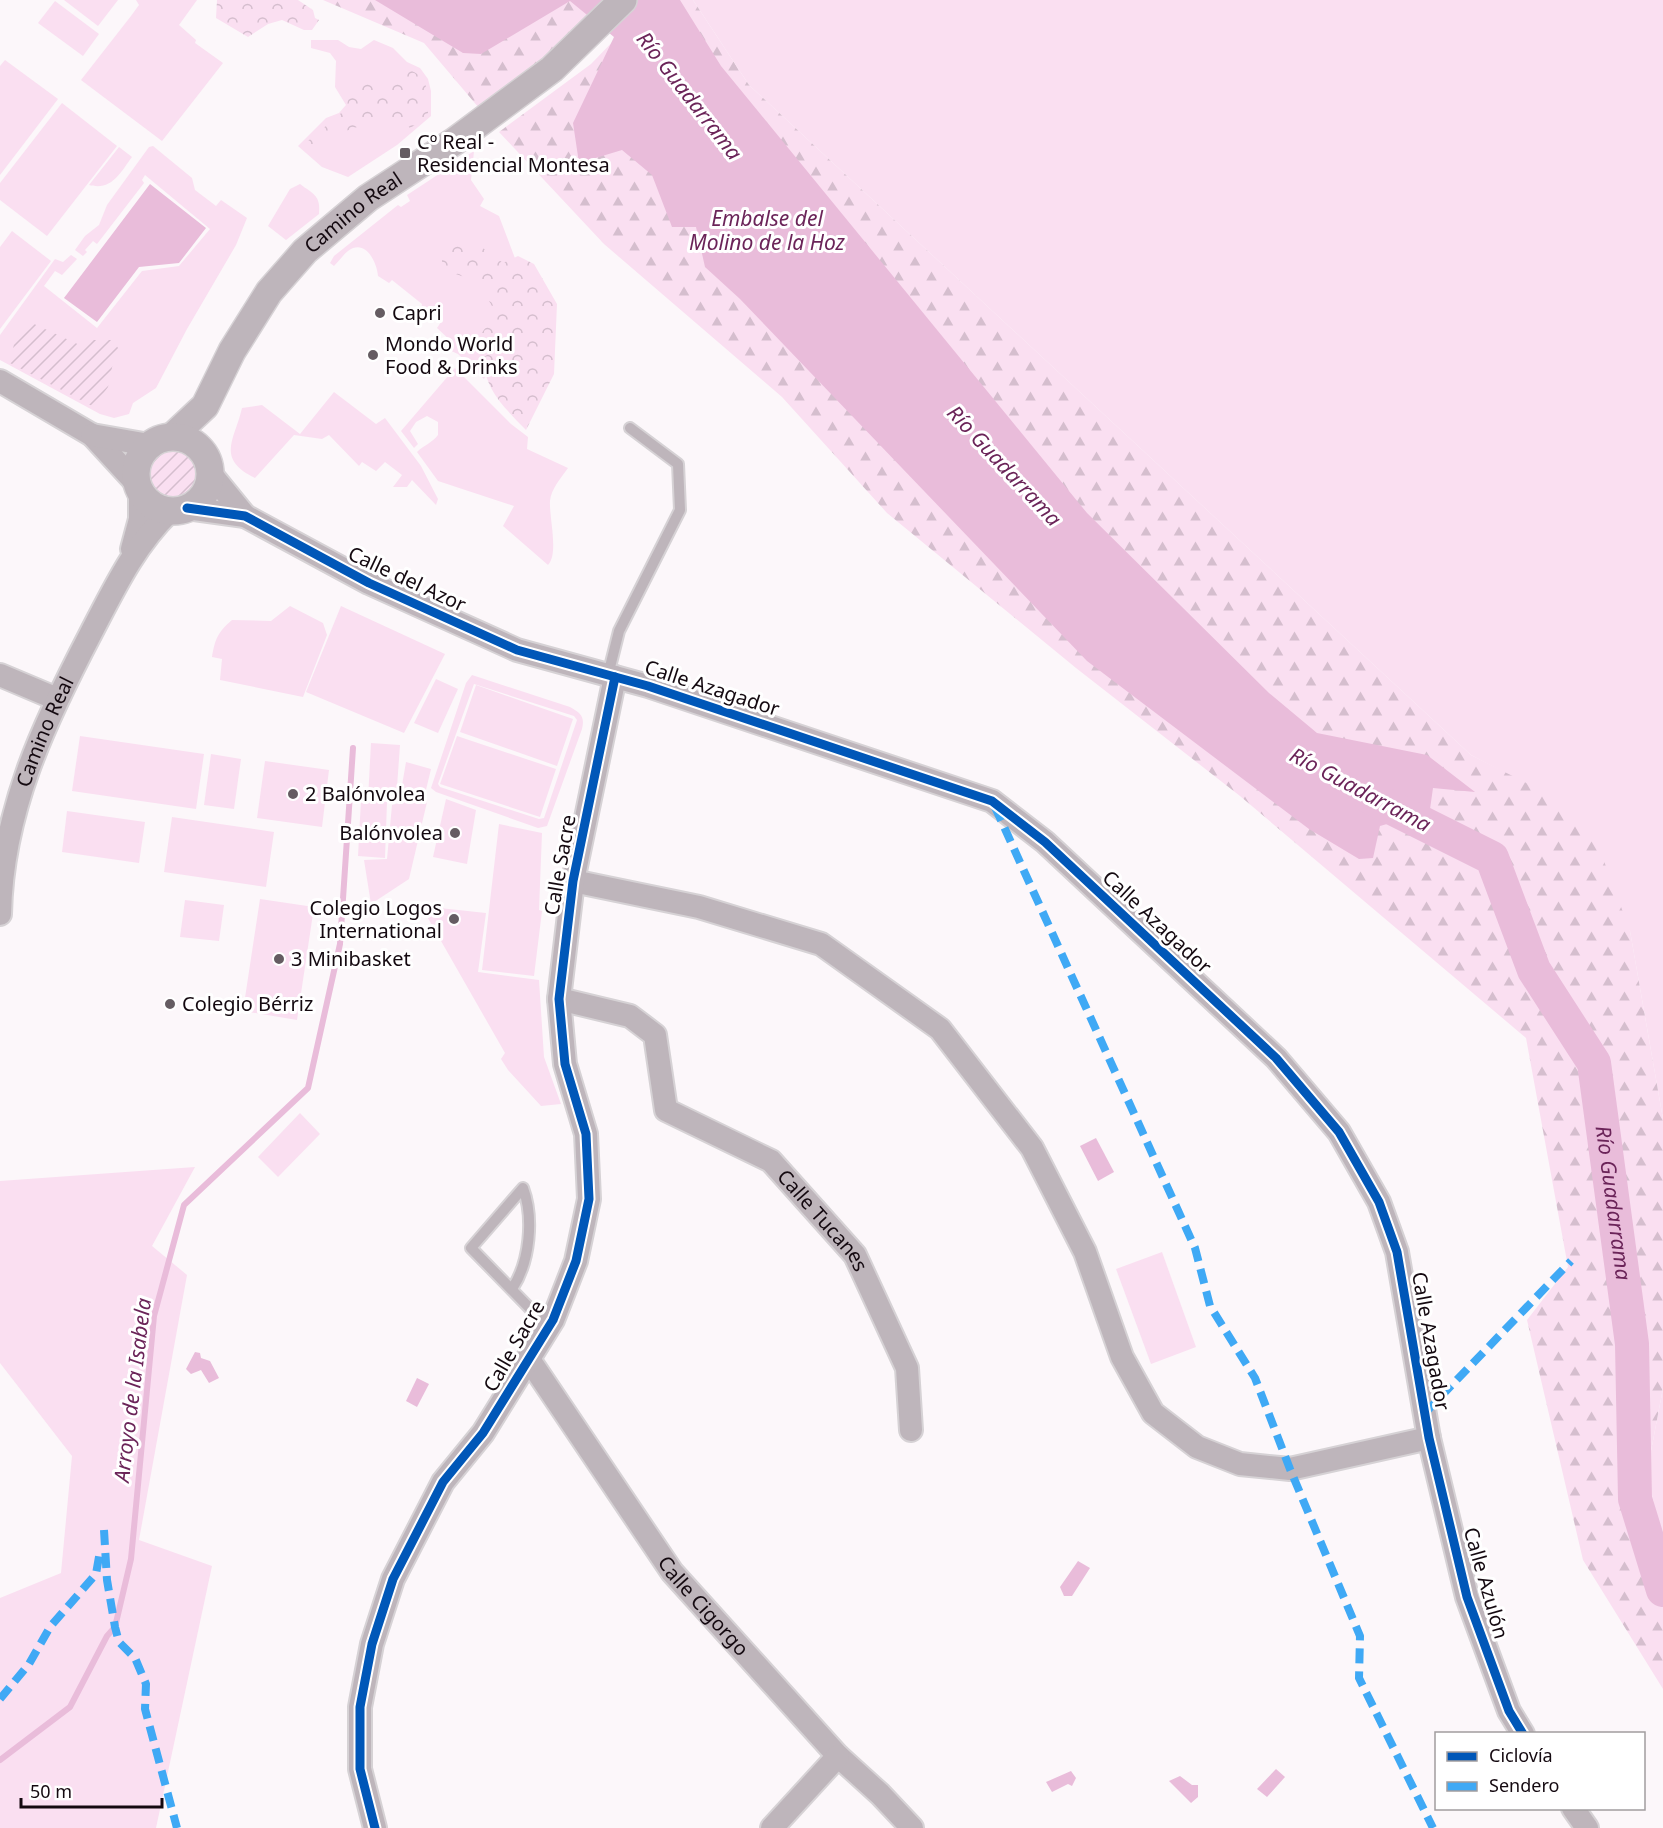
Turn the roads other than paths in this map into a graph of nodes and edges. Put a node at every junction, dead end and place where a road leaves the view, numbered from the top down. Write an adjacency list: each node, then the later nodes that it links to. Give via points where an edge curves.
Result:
1 (623, 0): 3 (street, Camino Real, via 552,69 455,141 368,198 305,251 269,292 232,351)
2 (0, 381): 5 (street)
3 (205, 406): 6 (street, Camino Real); 7 (street, Camino Real)
4 (630, 428): 13 (lane, via 678,464 680,510 619,631)
5 (92, 435): 6 (street); 8 (street)
6 (161, 440): 7 (street, via 189,440); 8 (street, via 137,462)
7 (206, 461): 9 (street, via 204,494); 10 (street, Calle del Azor)
8 (138, 488): 9 (street, via 153,506); 11 (street, Camino Real, via 140,519)
9 (179, 510): 10 (street, Calle del Azor); 11 (street, Camino Real, via 153,529)
10 (245, 516): 13 (street, Calle del Azor, via 369,583 517,650)
11 (129, 562): 14 (street, Camino Real)
12 (0, 675): 14 (street)
13 (612, 676): 15 (street, Calle Sacre); 22 (street, Calle Azagador, via 992,801 1054,850 1276,1058 1339,1132 1379,1202 1398,1252)
14 (57, 699): 16 (street, Camino Real, via 21,787 7,847)
15 (573, 881): 17 (street, Calle Sacre); 22 (street, Calle Azagador, via 699,907 821,944 940,1029 1032,1148 1085,1252 1122,1357 1153,1413 1197,1447 1240,1464 1290,1469)
16 (0, 914)
17 (559, 999): 19 (street, Calle Sacre, via 565,1064 586,1134 589,1199 576,1262); 21 (street, Calle Tucanes, via 630,1016 655,1035 666,1110 771,1161 855,1255 907,1368)
18 (512, 1289): 18 (lane, via 471,1248 523,1188 529,1203 529,1225 521,1276); 19 (lane)
19 (548, 1327): 20 (street, Calle Sacre)
20 (528, 1358): 24 (street, Calle Cigorgo, via 672,1572); 26 (street, Calle Sacre, via 483,1433 442,1482 393,1579 372,1644 360,1707 360,1769)
21 (911, 1430)
22 (1430, 1438): 23 (street, Calle Azulón, via 1467,1597 1509,1711)
23 (1522, 1732)
24 (838, 1756): 27 (street); 28 (street, Calle Cigorgo)
25 (1574, 1810): 29 (street)
26 (375, 1828)
27 (772, 1828)
28 (912, 1828)
29 (1587, 1828)

